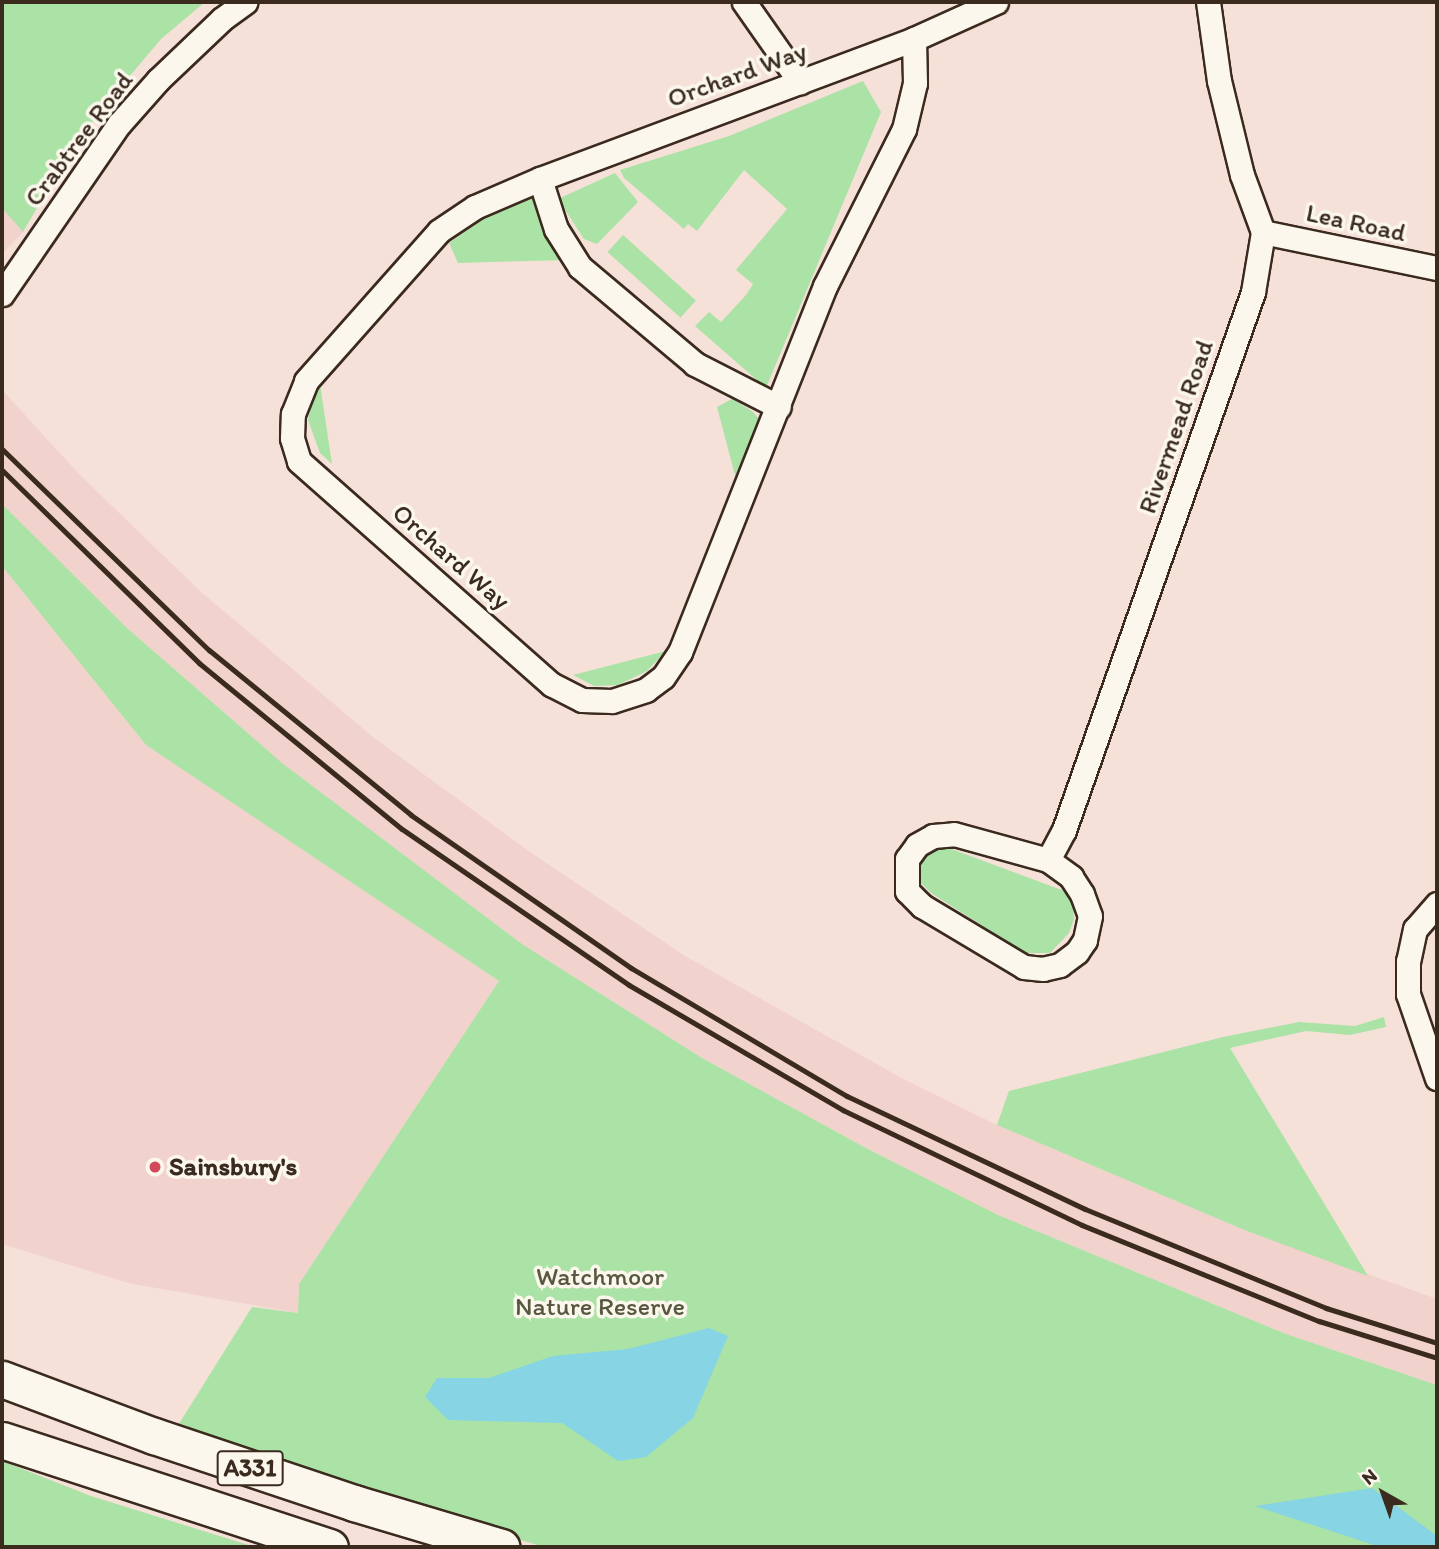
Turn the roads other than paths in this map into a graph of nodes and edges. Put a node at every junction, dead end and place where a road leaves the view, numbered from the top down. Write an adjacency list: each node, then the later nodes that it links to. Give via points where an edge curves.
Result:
1 (246, 2): 10 (street, Crabtree Road, via 158,80 119,124)
2 (744, 2): 6 (street)
3 (996, 2): 5 (street, Orchard Way)
4 (1208, 2): 8 (street, Rivermead Road, via 1219,81 1242,175)
5 (914, 39): 6 (street, Orchard Way); 11 (street, Orchard Way, via 915,83 904,129 825,286)
6 (800, 82): 7 (street, Orchard Way)
7 (540, 179): 11 (street, via 556,229 580,267 695,364); 11 (street, Orchard Way, via 475,207 439,231 349,329 306,381 293,414 292,438 299,461 545,680 582,700 612,701 646,690 663,677 680,652)
8 (1263, 232): 9 (street, Lea Road); 12 (street, Rivermead Road, via 1253,292 1064,830)
9 (1437, 268)
10 (2, 294)
11 (779, 407)
12 (1048, 860): 12 (street, via 1071,877 1090,916 1077,953 1060,965 1043,969 1024,967 922,906 907,891 907,859 917,845 933,836 954,834)
13 (1437, 904): 14 (street, via 1415,929 1408,961 1408,994)
14 (1437, 1078)
15 (2, 1379): 18 (main road, A331, via 154,1436)
16 (2, 1440): 17 (main road, A331)
17 (330, 1547)
18 (502, 1547)

